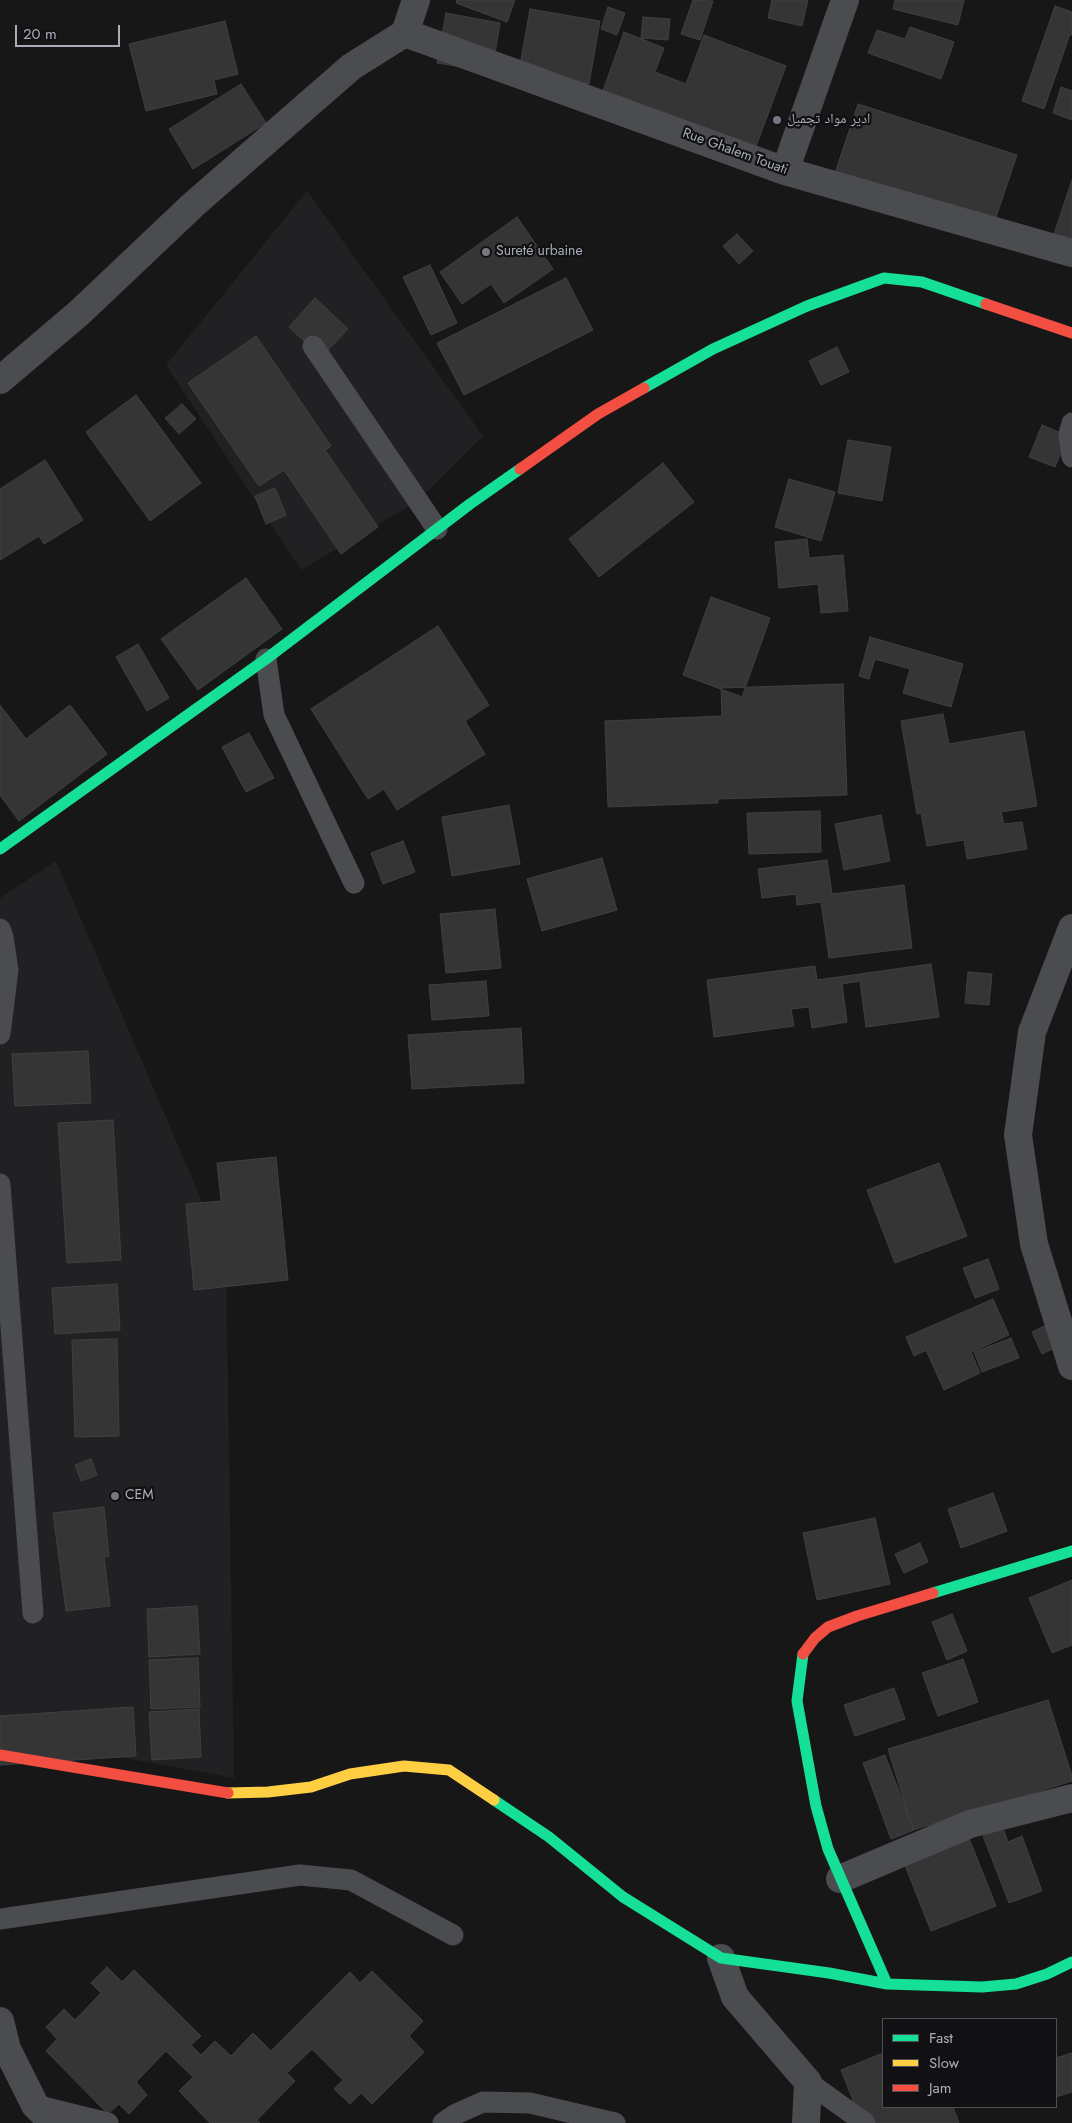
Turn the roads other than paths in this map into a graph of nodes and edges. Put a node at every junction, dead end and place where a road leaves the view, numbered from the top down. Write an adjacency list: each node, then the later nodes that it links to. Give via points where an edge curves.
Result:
1 (416, 0): 3 (street)
2 (845, 0): 4 (street)
3 (405, 33): 4 (street, Rue Ghalem Touati); 8 (street, via 351,66 193,205 79,313)
4 (786, 171): 5 (street, Rue Ghalem Touati)
5 (1072, 253)
6 (1072, 333): 11 (street, via 922,282 884,278 807,306 705,353 598,414)
7 (313, 346): 11 (lane)
8 (0, 380)
9 (1072, 422): 10 (lane, via 1068,434)
10 (1072, 457)
11 (437, 529): 12 (street)
12 (266, 659): 13 (street); 14 (lane, via 274,715)
13 (0, 849)
14 (354, 883)
15 (1072, 928): 19 (street, via 1032,1032 1018,1135 1034,1244)
16 (0, 929): 17 (lane, via 8,970)
17 (0, 1034)
18 (0, 1184): 21 (lane)
19 (1072, 1366)
20 (1072, 1551): 24 (street, via 828,1627 802,1655 797,1701 816,1806)
21 (33, 1613)
22 (0, 1755): 27 (street, via 224,1793 268,1792 311,1786 350,1774 404,1766 449,1770 549,1837 623,1897)
23 (1072, 1798): 24 (street, via 970,1824)
24 (840, 1879): 29 (street)
25 (0, 1919): 26 (lane, via 300,1875 351,1880)
26 (453, 1935)
27 (721, 1958): 29 (street); 31 (street, via 735,1997)
28 (1072, 1962): 29 (street, via 1016,1984 982,1987)
29 (887, 1984)
30 (0, 2021): 32 (street, via 7,2049)
31 (808, 2082): 36 (street); 37 (lane)
32 (44, 2114): 33 (lane)
33 (108, 2123)
34 (443, 2123): 35 (lane, via 483,2102 530,2103)
35 (614, 2123)
36 (806, 2123)
37 (865, 2123)

